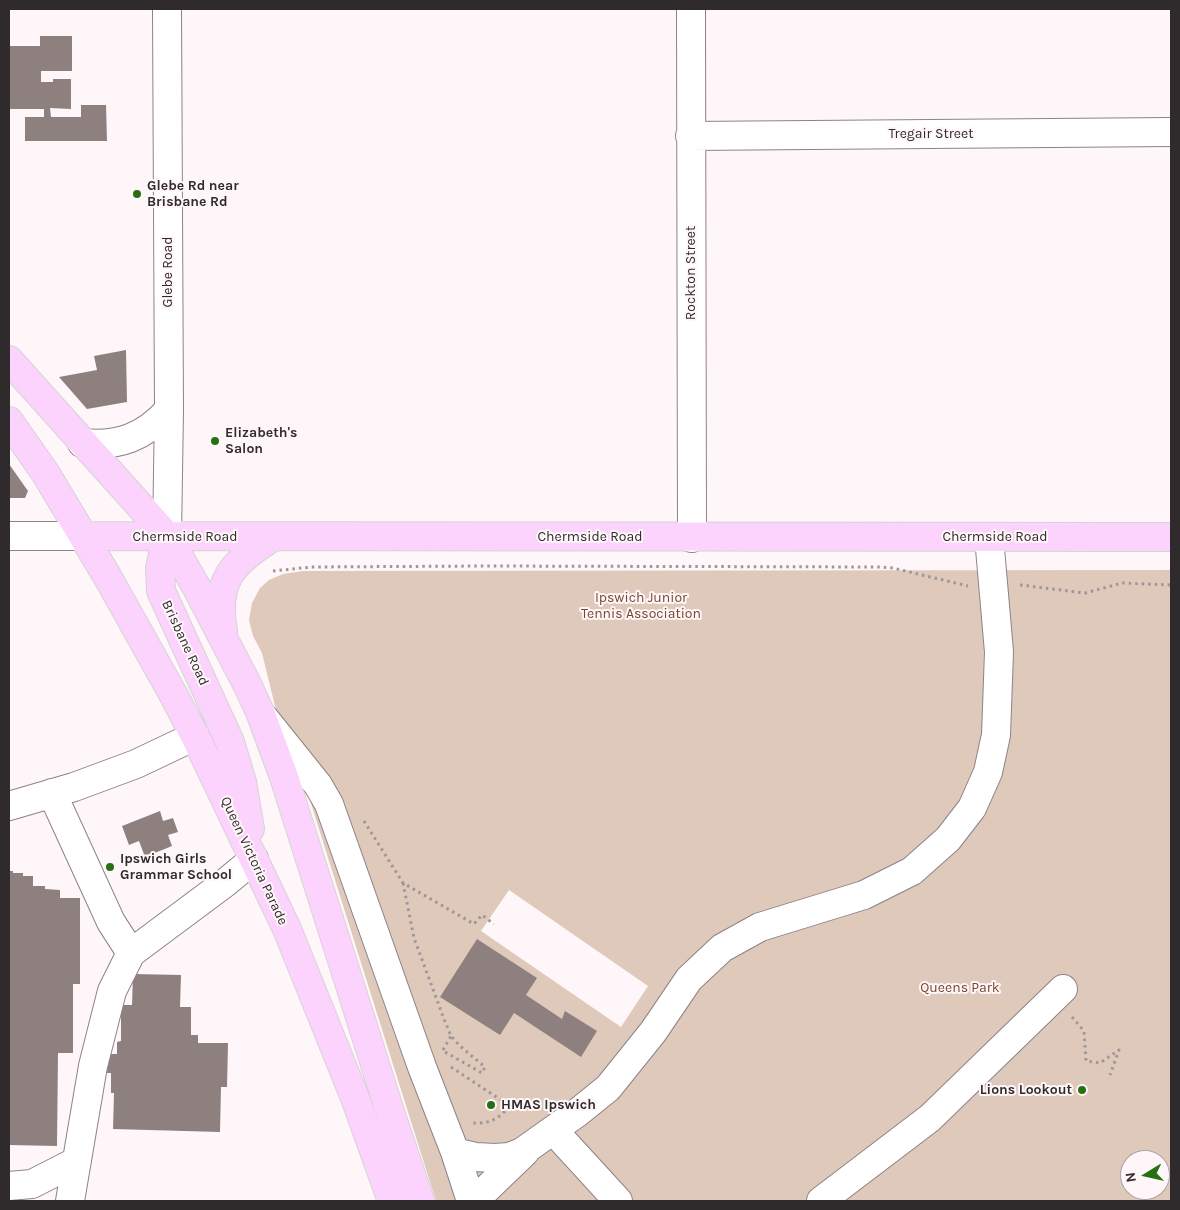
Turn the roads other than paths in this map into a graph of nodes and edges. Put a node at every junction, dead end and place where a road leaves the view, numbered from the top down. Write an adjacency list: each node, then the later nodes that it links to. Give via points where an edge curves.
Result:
1 (167, 9): 6 (street, Glebe Road)
2 (690, 9): 4 (street, Rockton Street)
3 (1171, 132): 4 (street, Tregair Street)
4 (690, 136): 15 (street, Rockton Street)
5 (9, 360): 8 (main road)
6 (169, 410): 8 (street, via 152,427 126,440 106,444); 11 (street, Glebe Road)
7 (9, 421): 10 (main road)
8 (82, 443): 11 (main road)
9 (9, 536): 10 (street, Chermside Road)
10 (83, 536): 11 (main road, Chermside Road); 18 (main road, Queen Victoria Parade)
11 (167, 536): 12 (main road, Chermside Road); 16 (main road); 21 (main road, Brisbane Road, via 160,568 161,591 230,742 242,782)
12 (273, 536): 15 (main road, Chermside Road); 16 (main road, via 243,558 226,581 221,596)
13 (989, 537): 14 (main road, Chermside Road); 15 (main road, Chermside Road); 24 (street, via 999,652 996,735 988,772 972,808 948,839 912,871 864,895 760,927 722,948 689,979 654,1032 612,1083)
14 (1171, 537)
15 (692, 538)
16 (225, 642): 17 (main road)
17 (260, 712): 25 (street, via 318,785 329,804); 30 (main road)
18 (195, 736): 19 (street, via 136,764); 21 (main road, Queen Victoria Parade)
19 (52, 793): 20 (street); 22 (street, via 111,922)
20 (9, 806)
21 (254, 859): 22 (street); 29 (main road, Queen Victoria Parade, via 328,1028)
22 (131, 953): 26 (street, via 112,991 103,1024)
23 (1059, 993): 33 (street, via 930,1118)
24 (543, 1137): 25 (street, via 522,1152 502,1158); 31 (street); 32 (street)
25 (455, 1152): 31 (street)
26 (76, 1161): 27 (street, via 32,1184); 28 (street)
27 (9, 1186)
28 (70, 1201)
29 (392, 1201)
30 (420, 1201)
31 (472, 1201)
32 (618, 1201)
33 (821, 1201)

